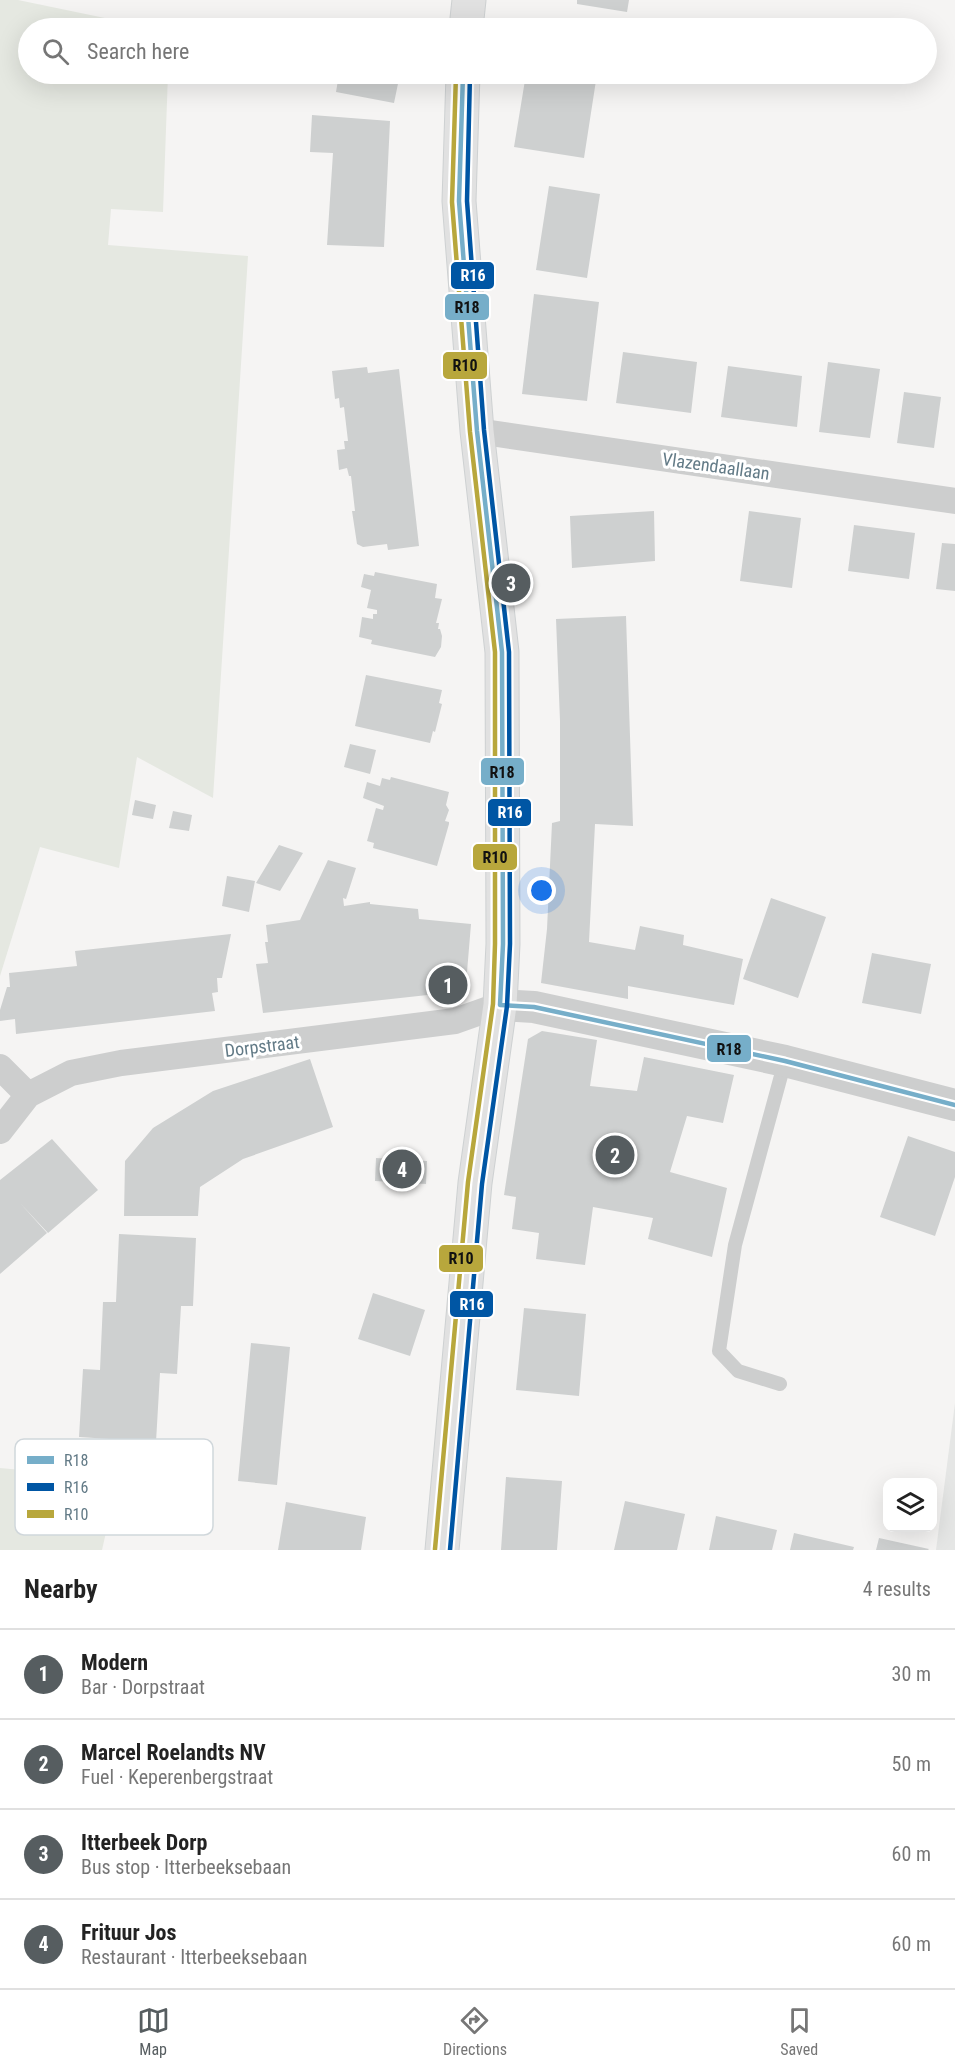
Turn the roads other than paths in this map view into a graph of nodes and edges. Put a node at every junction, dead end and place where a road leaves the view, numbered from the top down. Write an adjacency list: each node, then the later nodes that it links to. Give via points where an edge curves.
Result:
1 (470, 0): 2 (main road)
2 (467, 18)
3 (463, 84): 4 (main road, via 459,201)
4 (477, 431): 5 (street, Vlazendaallaan); 6 (main road, via 502,652)
5 (955, 501)
6 (500, 1005): 7 (street, via 534,1006); 9 (street, Dorpstraat, via 456,1021 101,1067 71,1073); 13 (main road, via 475,1183)
7 (785, 1061): 10 (street); 12 (lane, via 735,1245 719,1351 738,1371)
8 (0, 1067): 9 (street)
9 (28, 1095): 11 (street, Dorpstraat)
10 (955, 1105)
11 (0, 1131)
12 (780, 1384)
13 (442, 1550)

